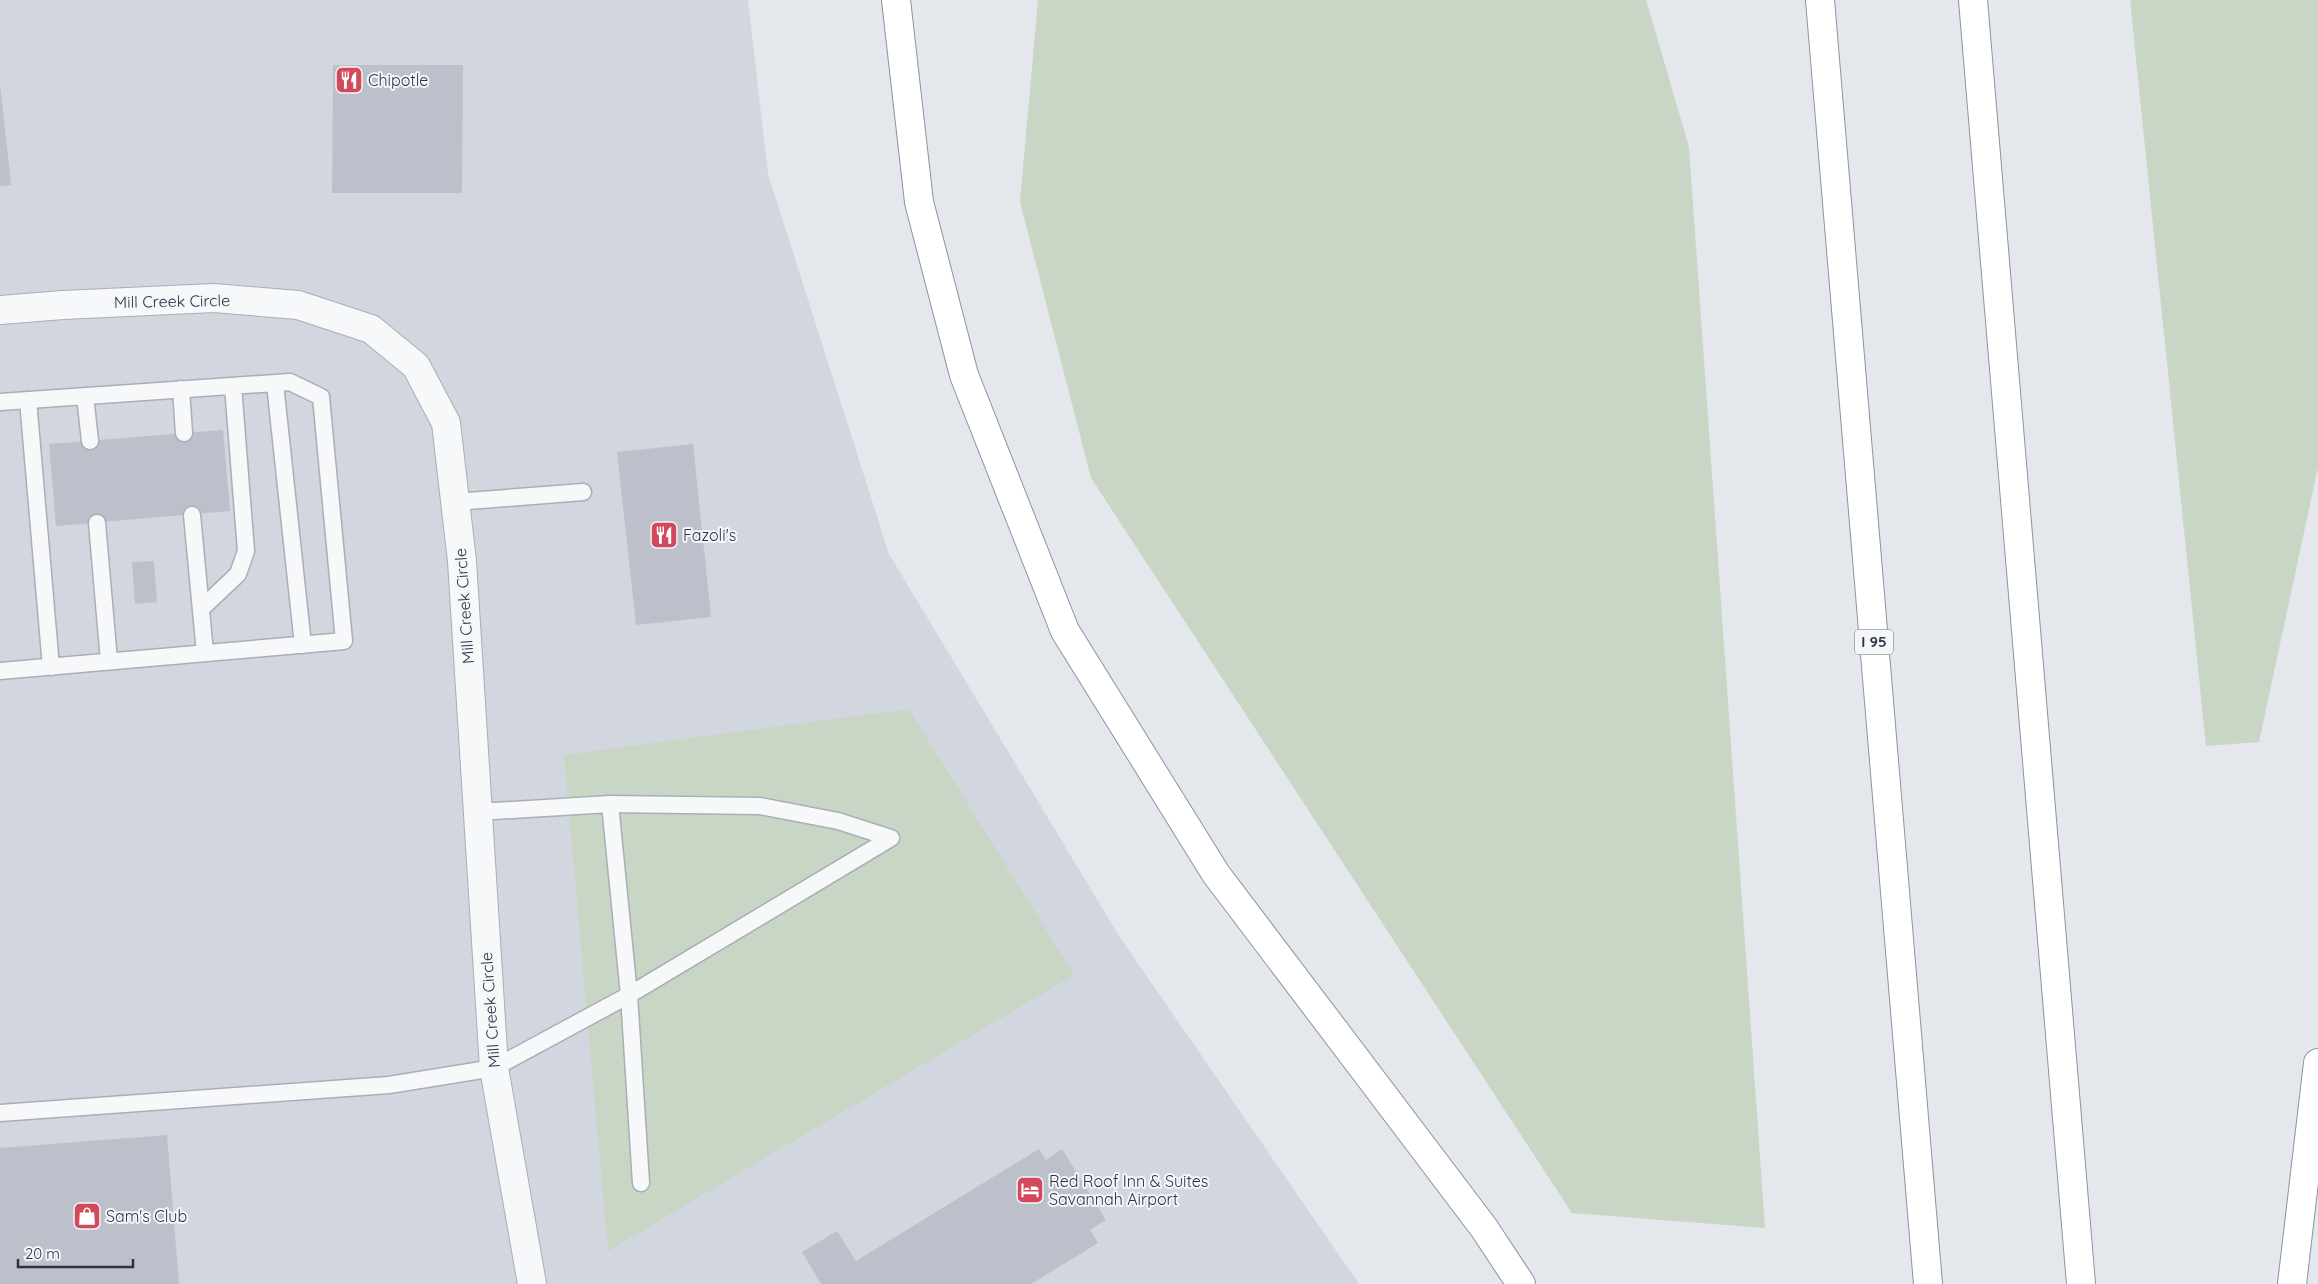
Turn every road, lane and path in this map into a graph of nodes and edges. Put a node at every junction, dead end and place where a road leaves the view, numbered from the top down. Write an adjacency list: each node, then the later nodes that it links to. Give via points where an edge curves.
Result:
1 (896, 0): 31 (highway, via 919,202 964,375 1065,631 1216,874 1484,1228)
2 (1820, 0): 32 (highway, I 95)
3 (1973, 0): 33 (highway)
4 (0, 310): 14 (street, Mill Creek Circle, via 214,298 298,305 371,328 416,366 446,422)
5 (275, 384): 6 (lane); 18 (lane); 18 (lane, via 290,382 321,397 344,641)
6 (233, 386): 7 (lane); 17 (lane, via 246,551 238,574)
7 (181, 389): 8 (lane); 11 (lane)
8 (85, 396): 9 (lane); 12 (lane)
9 (28, 400): 10 (lane); 21 (lane)
10 (0, 402)
11 (184, 434)
12 (90, 441)
13 (583, 492): 14 (lane)
14 (456, 502): 24 (street, Mill Creek Circle)
15 (192, 515): 17 (lane)
16 (97, 523): 20 (lane)
17 (201, 609): 19 (lane)
18 (302, 644): 19 (lane)
19 (205, 653): 20 (lane)
20 (109, 661): 21 (lane)
21 (50, 667): 22 (lane)
22 (0, 671)
23 (610, 804): 24 (lane); 25 (lane); 25 (lane, via 760,806 838,821 892,838)
24 (478, 812): 27 (street, Mill Creek Circle)
25 (629, 995): 27 (lane); 29 (lane)
26 (2318, 1063): 34 (highway)
27 (494, 1068): 28 (lane, via 388,1085); 30 (street, Mill Creek Circle)
28 (0, 1113)
29 (641, 1183)
30 (532, 1284)
31 (1521, 1284)
32 (1928, 1284)
33 (2081, 1284)
34 (2292, 1284)

